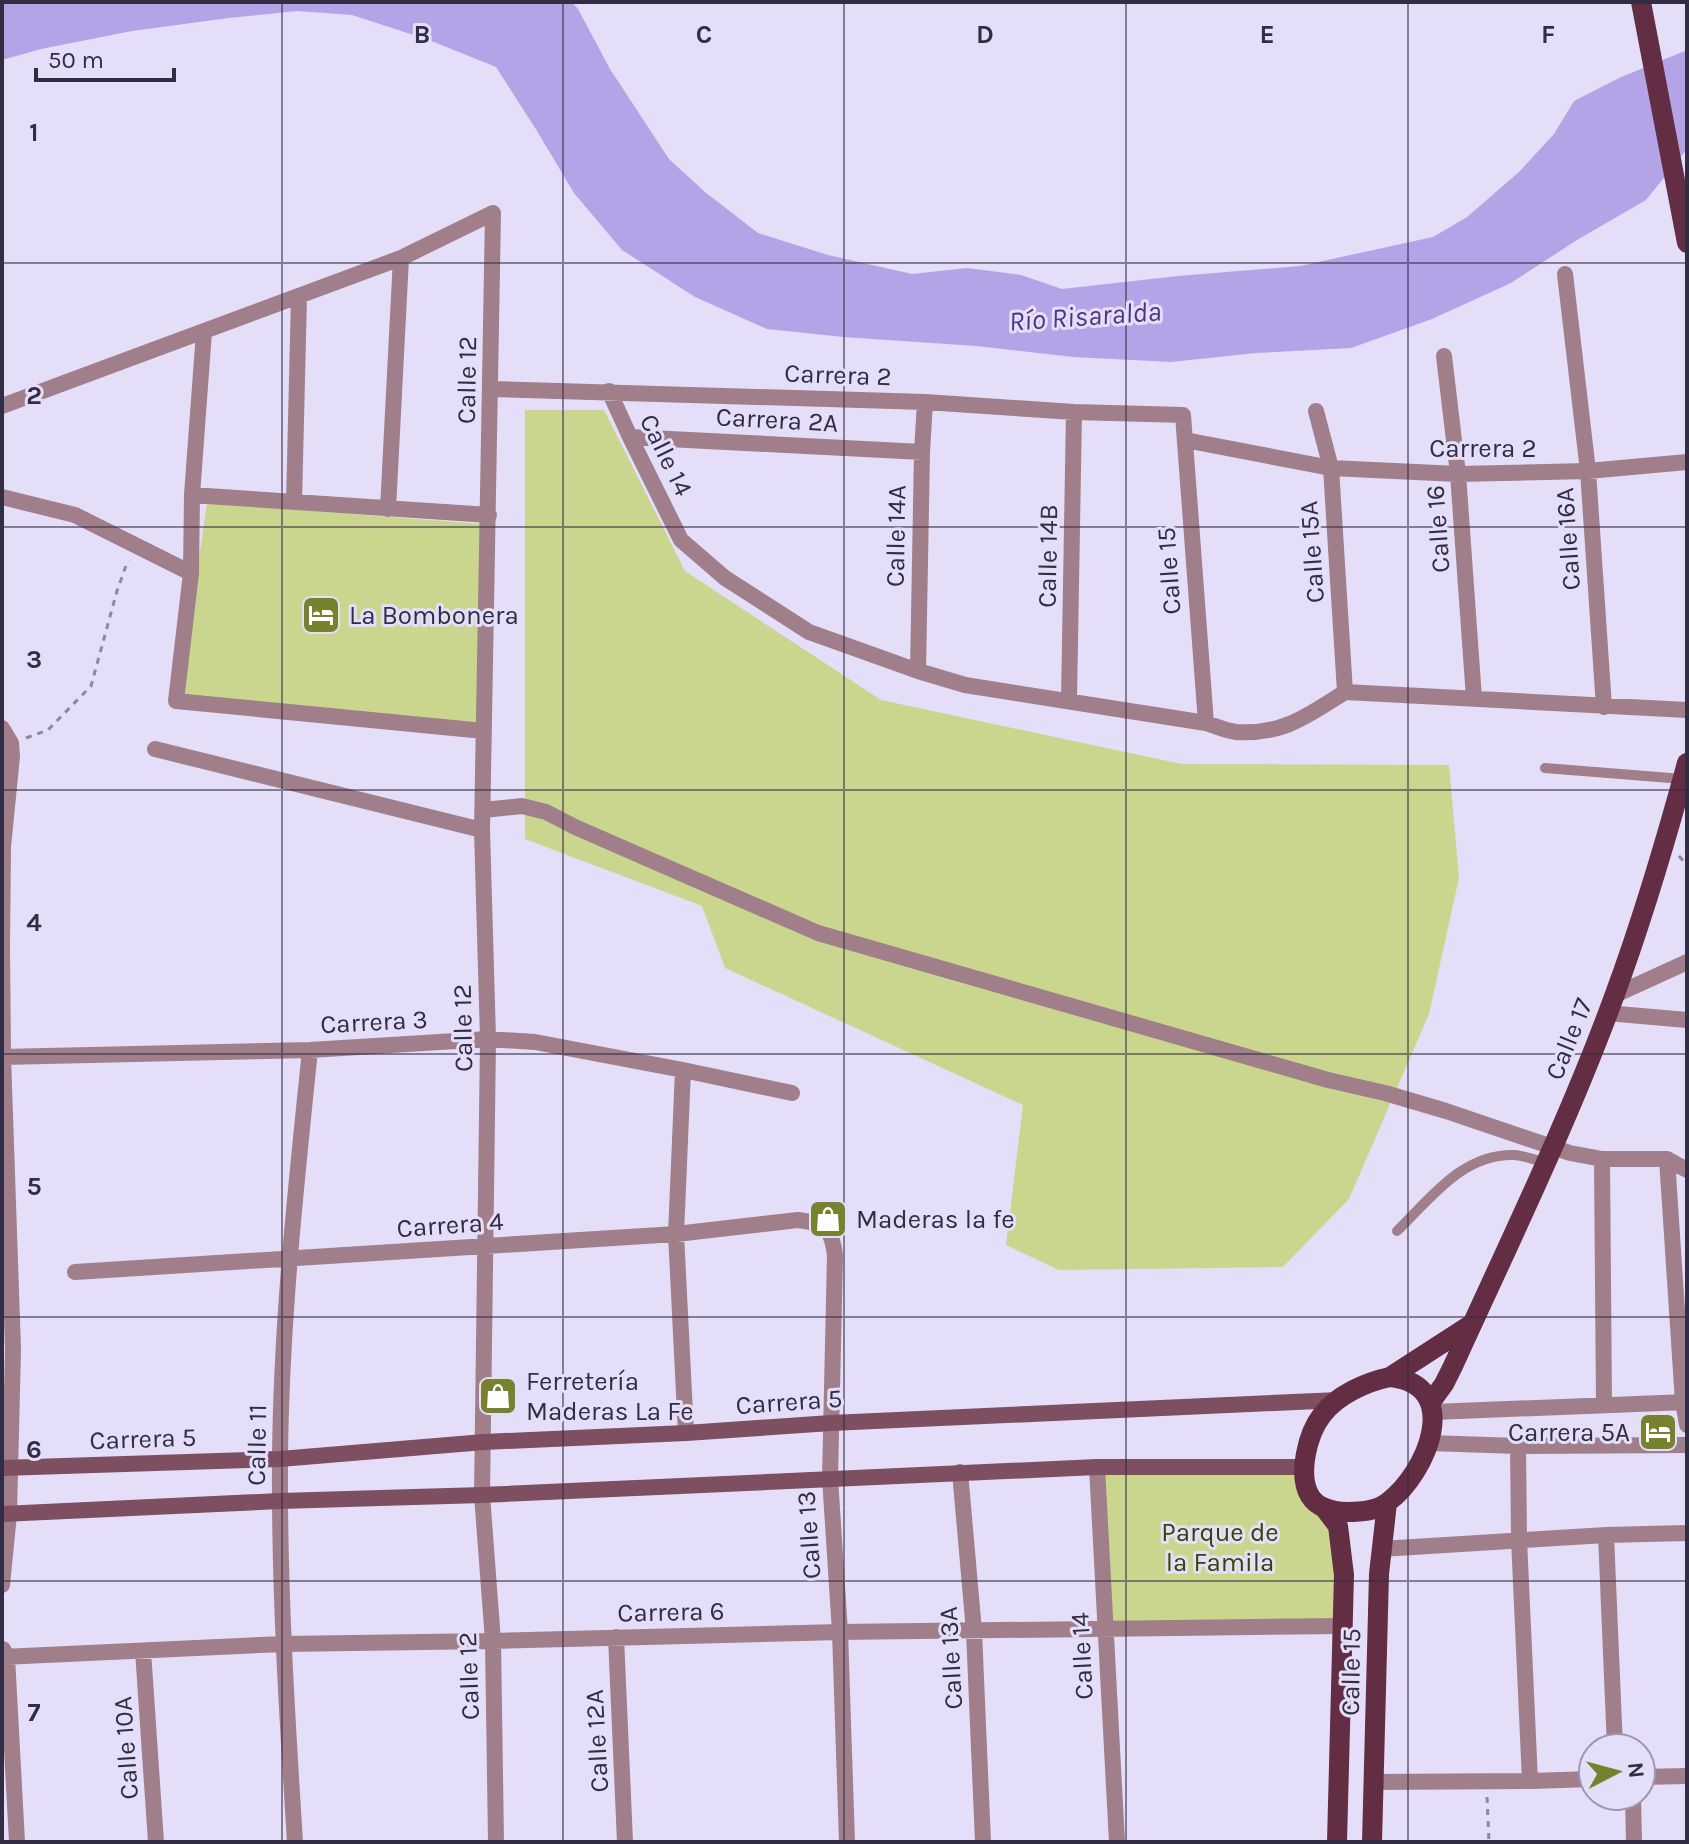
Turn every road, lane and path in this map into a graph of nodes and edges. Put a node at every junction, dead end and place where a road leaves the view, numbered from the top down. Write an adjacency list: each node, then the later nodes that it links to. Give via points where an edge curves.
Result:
1 (1641, 4): 2 (main road)
2 (1687, 243)
3 (401, 258): 5 (street); 8 (street, Calle 12, via 493,213); 25 (street)
4 (1565, 274): 20 (street, Calle 16A)
5 (299, 297): 6 (street); 24 (street)
6 (204, 332): 11 (street); 22 (street)
7 (1444, 356): 21 (street, Calle 16)
8 (491, 389): 9 (street, Carrera 2); 26 (street, Calle 12)
9 (609, 391): 10 (street, Carrera 2); 15 (street, Calle 14)
10 (925, 402): 13 (street, Carrera 2); 17 (street, Calle 14A)
11 (2, 406)
12 (1316, 411): 19 (street, Calle 15A)
13 (1074, 412): 14 (street, Carrera 2); 32 (street, Calle 14B)
14 (1183, 415): 16 (street, Calle 15)
15 (630, 437): 17 (street, Carrera 2A); 29 (street, Calle 14, via 681,540 725,578 809,632)
16 (1185, 440): 19 (street, Carrera 2); 35 (street, Calle 15)
17 (922, 452): 29 (street, Calle 14A)
18 (1687, 462): 20 (street, Carrera 2)
19 (1331, 468): 21 (street, Carrera 2); 30 (street, Calle 15A)
20 (1588, 471): 21 (street, Carrera 2); 33 (street, Calle 16A)
21 (1458, 474): 31 (street, Calle 16)
22 (192, 495): 24 (street); 28 (street)
23 (2, 497): 27 (street, via 75,515)
24 (294, 502): 25 (street)
25 (388, 509): 26 (street)
26 (489, 515): 37 (street, Calle 12)
27 (134, 545): 28 (street); 38 (path, via 91,686 48,730)
28 (191, 573): 37 (street, via 176,701)
29 (918, 671): 32 (street, via 965,685)
30 (1345, 692): 31 (street); 35 (street, via 1277,730 1234,732)
31 (1474, 698): 33 (street)
32 (1069, 700): 35 (street)
33 (1604, 707): 34 (street)
34 (1687, 710)
35 (1206, 723)
36 (2, 728): 38 (street)
37 (484, 731): 42 (street, Calle 12)
38 (11, 743): 43 (street)
39 (155, 749): 44 (street)
40 (1545, 768): 41 (lane)
41 (1685, 771): 47 (main road, Calle 17)
42 (483, 810): 44 (street, Calle 12); 54 (street, via 522,806 546,812 818,933 1415,1102)
43 (4, 815): 45 (street)
44 (482, 830): 49 (street, Calle 12)
45 (2, 920): 51 (street)
46 (1687, 962): 47 (street)
47 (1611, 1004): 48 (street); 54 (main road, Calle 17)
48 (1687, 1020)
49 (488, 1039): 50 (street, Carrera 3); 52 (street, Carrera 3, via 535,1042); 61 (street, Calle 12)
50 (310, 1050): 51 (street, Carrera 3); 62 (street, Calle 11)
51 (2, 1057): 65 (street)
52 (683, 1070): 53 (street, Carrera 3); 60 (street)
53 (792, 1093)
54 (1550, 1155): 55 (street); 59 (lane, via 1476,1161 1455,1174); 64 (main road, Calle 17)
55 (1602, 1159): 56 (street); 69 (street)
56 (1667, 1159): 57 (street); 68 (street)
57 (1687, 1170)
58 (826, 1228): 60 (street, Carrera 4, via 798,1220); 71 (street, Calle 13, via 835,1256)
59 (1397, 1231)
60 (676, 1234): 61 (street, Carrera 4); 73 (street)
61 (484, 1247): 62 (street, Carrera 4); 74 (street, Calle 12)
62 (288, 1259): 63 (street, Carrera 4); 78 (street, Calle 11)
63 (75, 1272)
64 (1472, 1324): 66 (main road); 70 (main road, Calle 17)
65 (8, 1349): 81 (street)
66 (1390, 1377): 67 (main road); 70 (main road, via 1415,1384)
67 (1339, 1400): 71 (main road, Carrera 5); 80 (main road, via 1312,1432)
68 (1685, 1402): 69 (street); 72 (street)
69 (1604, 1405): 70 (street)
70 (1432, 1407): 75 (main road)
71 (831, 1423): 73 (main road, Carrera 5); 83 (street, Calle 13)
72 (1687, 1425)
73 (686, 1433): 74 (main road, Carrera 5)
74 (484, 1442): 78 (main road, Carrera 5); 84 (street, Calle 12)
75 (1429, 1443): 77 (street); 86 (main road, via 1417,1468)
76 (1687, 1445): 77 (street)
77 (1518, 1446): 91 (street)
78 (280, 1459): 81 (main road, Carrera 5); 85 (street, Calle 11)
79 (1097, 1467): 80 (main road); 82 (main road); 95 (street, Calle 14)
80 (1305, 1467): 87 (main road, via 1310,1497)
81 (7, 1468): 88 (street)
82 (960, 1472): 83 (main road); 96 (street, Calle 13A)
83 (830, 1478): 84 (main road); 97 (street, Calle 13)
84 (482, 1495): 85 (main road); 99 (street, Calle 12)
85 (280, 1501): 88 (main road); 100 (street, Calle 11)
86 (1387, 1503): 87 (main road, via 1361,1512); 92 (main road, Calle 15)
87 (1325, 1509): 94 (main road, Calle 15, via 1338,1526 1344,1575)
88 (6, 1514): 93 (street)
89 (1687, 1533): 90 (street)
90 (1606, 1535): 91 (street); 103 (street)
91 (1519, 1539): 92 (street); 108 (street)
92 (1381, 1549): 109 (main road, Calle 15)
93 (2, 1585)
94 (1342, 1626): 95 (street, Carrera 6); 119 (main road, Calle 15)
95 (1104, 1628): 96 (street, Carrera 6); 118 (street, Calle 14)
96 (974, 1631): 97 (street, Carrera 6); 117 (street, Calle 13A)
97 (840, 1632): 98 (street, Carrera 6); 116 (street, Calle 13)
98 (616, 1637): 99 (street, Carrera 6); 115 (street, Calle 12A)
99 (493, 1641): 100 (street, Carrera 6); 114 (street, Calle 12)
100 (283, 1644): 101 (street, Carrera 6); 113 (street, Calle 11)
101 (143, 1651): 102 (street, Carrera 6); 112 (street, Calle 10A)
102 (4, 1654): 111 (street)
103 (1614, 1732)
104 (1687, 1776): 105 (street)
105 (1657, 1777)
106 (1577, 1780): 108 (street)
107 (1486, 1781): 108 (street); 109 (street); 121 (path)
108 (1530, 1781)
109 (1375, 1782): 120 (main road, Calle 15)
110 (1633, 1812): 122 (street)
111 (17, 1842)
112 (156, 1842)
113 (295, 1842)
114 (496, 1842)
115 (625, 1842)
116 (847, 1842)
117 (983, 1842)
118 (1117, 1842)
119 (1337, 1842)
120 (1372, 1842)
121 (1489, 1842)
122 (1634, 1842)

